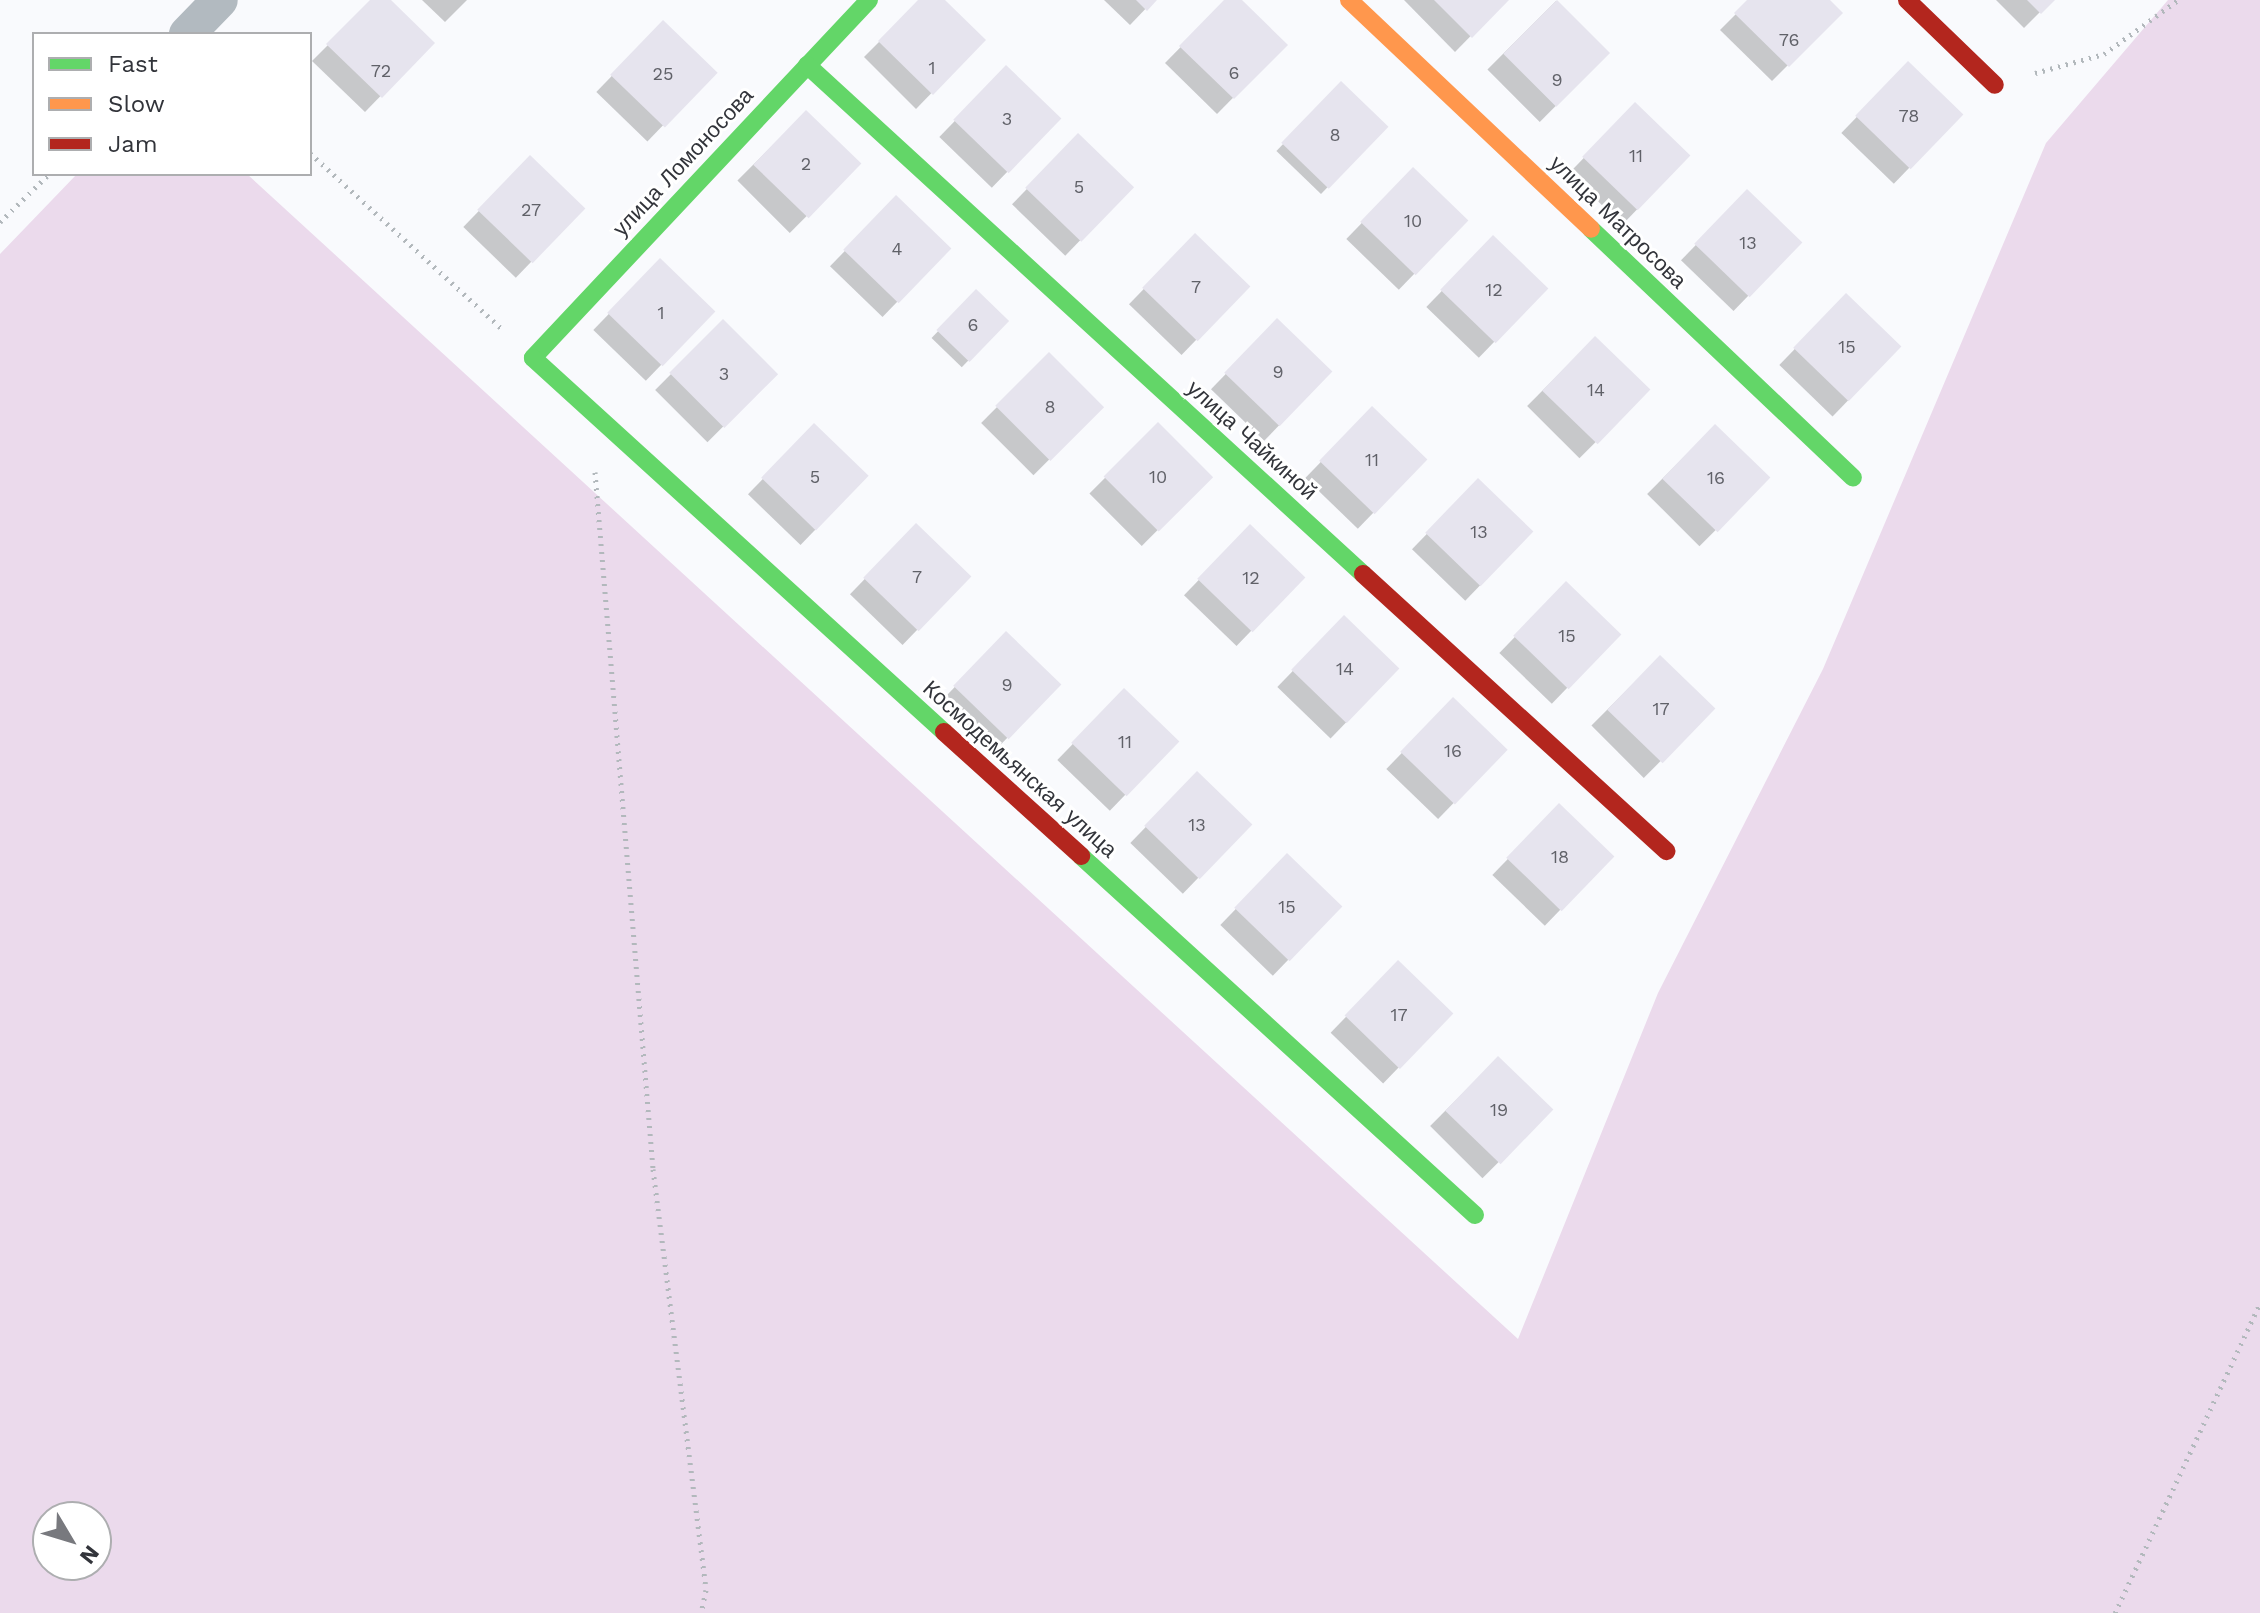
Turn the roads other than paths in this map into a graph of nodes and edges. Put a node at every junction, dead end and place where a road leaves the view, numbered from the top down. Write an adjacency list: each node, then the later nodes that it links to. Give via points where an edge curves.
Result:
1 (220, 0): 5 (street)
2 (869, 0): 6 (street, улица Ломоносова)
3 (1349, 0): 9 (street, улица Матросова)
4 (1907, 0): 7 (street)
5 (189, 32)
6 (807, 65): 8 (street, улица Ломоносова); 10 (street, улица Чайкиной)
7 (1995, 85)
8 (533, 358): 11 (street, Космодемьянская улица)
9 (1853, 478)
10 (1666, 851)
11 (1475, 1215)

